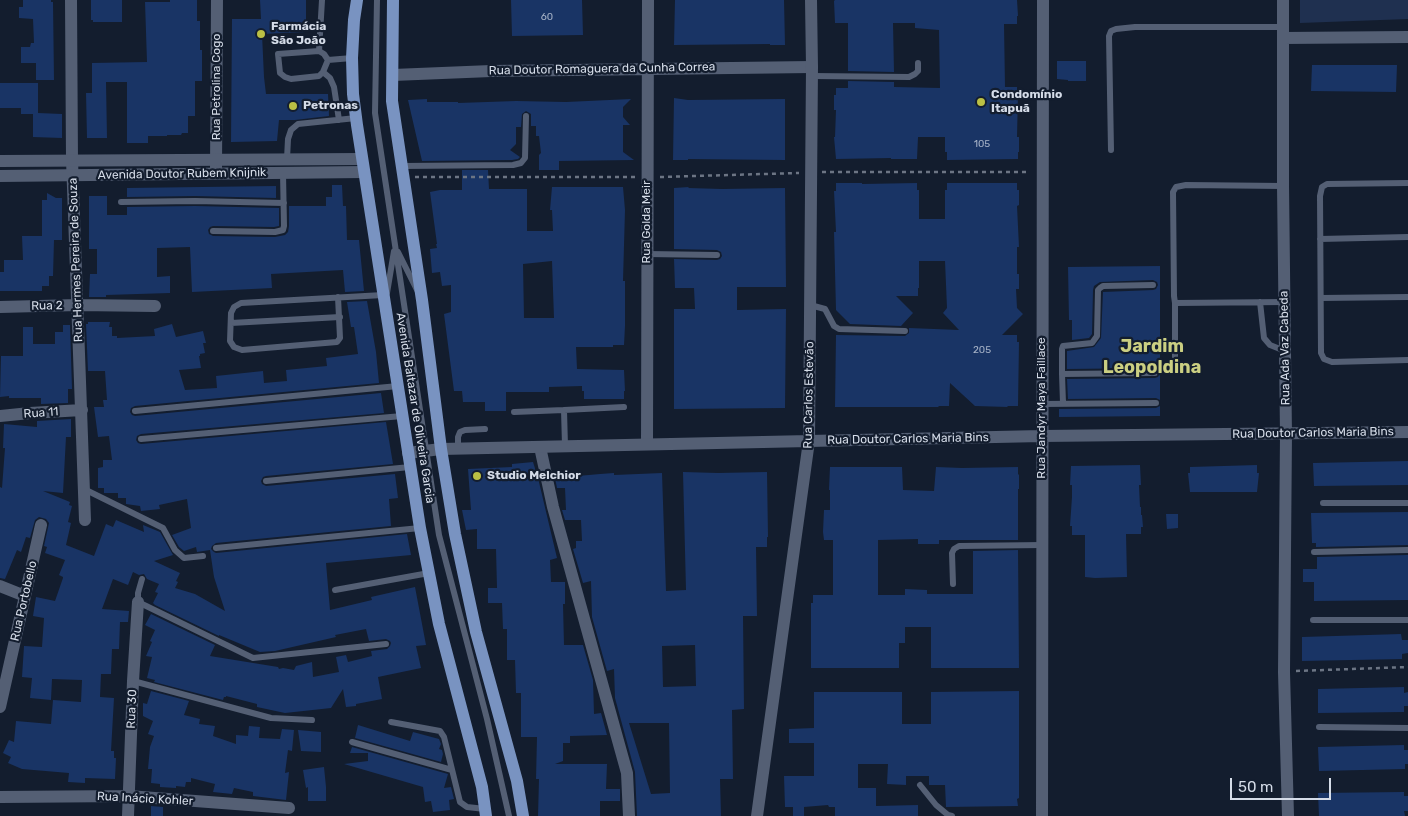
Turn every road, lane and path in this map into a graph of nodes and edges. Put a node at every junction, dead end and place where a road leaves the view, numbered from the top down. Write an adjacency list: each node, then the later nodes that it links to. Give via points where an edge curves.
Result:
1 (71, 0): 28 (street, Rua Hermes Pereira de Souza)
2 (217, 0): 26 (street, Rua Petrolina Cogo)
3 (322, 0): 13 (lane)
4 (357, 0): 14 (main road, Avenida Baltazar de Oliveira Garcia)
5 (377, 0): 46 (lane, via 375,113)
6 (393, 0): 20 (main road, Avenida Baltazar de Oliveira Garcia)
7 (648, 0): 17 (street, Rua Golda Meir)
8 (811, 0): 18 (street, Rua Carlos Estevão)
9 (1043, 0): 33 (street, Rua Jandyr Maya Faillace)
10 (1283, 0): 11 (street, Rua Ada Vaz Cabeda)
11 (1283, 32): 12 (street); 24 (lane, via 1134,27 1111,31); 40 (street, Rua Ada Vaz Cabeda)
12 (1408, 37)
13 (320, 51): 15 (lane); 19 (lane, via 278,54 280,73 291,79 318,76)
14 (352, 58): 15 (lane); 22 (main road, Avenida Baltazar de Oliveira Garcia)
15 (328, 60): 19 (lane)
16 (918, 63): 18 (lane, via 918,71 909,77)
17 (648, 68): 18 (street, Rua Doutor Romaguera da Cunha Correa); 20 (street, Rua Doutor Romaguera da Cunha Correa); 38 (street, Rua Golda Meir)
18 (812, 71): 32 (street, Rua Carlos Estevão)
19 (323, 72): 23 (lane, via 334,87)
20 (392, 75): 31 (main road, Avenida Baltazar de Oliveira Garcia, via 392,101)
21 (526, 116): 31 (lane, via 525,158 521,163)
22 (356, 118): 23 (lane); 25 (main road, Avenida Baltazar de Oliveira Garcia)
23 (339, 120): 27 (lane, via 298,124 288,140)
24 (1111, 150)
25 (362, 158): 27 (street, Avenida Doutor Rubem Knijnik); 30 (main road, Avenida Baltazar de Oliveira Garcia)
26 (216, 159): 27 (street, Avenida Doutor Rubem Knijnik); 28 (street, Avenida Doutor Rubem Knijnik); 35 (street, Rua Petrolina Cogo)
27 (287, 159)
28 (72, 160): 29 (street, Avenida Doutor Rubem Knijnik); 36 (street, Rua Hermes Pereira de Souza)
29 (0, 161)
30 (364, 172): 34 (street, Avenida Doutor Rubem Knijnik); 53 (main road, Avenida Baltazar de Oliveira Garcia)
31 (403, 172): 38 (path); 54 (main road, Avenida Baltazar de Oliveira Garcia)
32 (811, 172): 33 (path); 38 (path); 59 (street, Rua Carlos Estevão)
33 (1043, 172): 73 (street, Rua Jandyr Maya Faillace)
34 (283, 173): 35 (street, Avenida Doutor Rubem Knijnik); 42 (lane)
35 (216, 174): 36 (street, Avenida Doutor Rubem Knijnik)
36 (73, 175): 37 (street, Avenida Doutor Rubem Knijnik); 58 (street, Rua Hermes Pereira de Souza)
37 (0, 176)
38 (648, 177): 47 (street, Rua Golda Meir)
39 (1408, 183): 45 (lane, via 1327,184 1322,187)
40 (1283, 186): 56 (street, Rua Ada Vaz Cabeda); 57 (lane, via 1176,186 1173,192)
41 (121, 202): 42 (lane)
42 (284, 203): 43 (lane, via 283,230)
43 (213, 231)
44 (1408, 238): 45 (lane)
45 (1320, 239): 52 (lane)
46 (394, 244): 53 (lane); 54 (lane); 92 (lane)
47 (647, 254): 48 (lane); 87 (street, Rua Golda Meir)
48 (717, 255)
49 (1153, 285): 69 (lane, via 1100,288 1097,336 1092,343 1063,346)
50 (1408, 297): 52 (lane)
51 (338, 298): 53 (lane); 62 (lane); 63 (lane, via 240,303 234,306)
52 (1321, 298): 66 (lane, via 1321,353 1324,359 1332,362)
53 (384, 300): 70 (main road, Avenida Baltazar de Oliveira Garcia)
54 (422, 300): 90 (main road, Avenida Baltazar de Oliveira Garcia)
55 (1260, 302): 56 (lane); 57 (lane); 65 (lane, via 1264,338 1270,345)
56 (1284, 302): 65 (street, Rua Ada Vaz Cabeda)
57 (1175, 303): 67 (lane)
58 (78, 305): 60 (street, Rua 2); 61 (street, Rua 2); 75 (street, Rua Hermes Pereira de Souza)
59 (810, 305): 64 (lane, via 825,309 839,329); 86 (street, Rua Carlos Estevão)
60 (0, 306)
61 (154, 306)
62 (340, 317): 63 (lane); 63 (lane, via 340,338 337,342 242,350 230,341)
63 (231, 323)
64 (905, 331)
65 (1285, 351): 83 (street, Rua Ada Vaz Cabeda)
66 (1408, 360)
67 (1175, 366)
68 (1155, 372): 69 (lane)
69 (1062, 374): 71 (lane)
70 (398, 386): 77 (lane); 80 (main road, Avenida Baltazar de Oliveira Garcia)
71 (1063, 403): 72 (lane); 73 (lane)
72 (1156, 403)
73 (1042, 404): 84 (street, Rua Jandyr Maya Faillace)
74 (624, 407): 76 (lane)
75 (82, 410): 79 (street, Rua 11); 96 (street, Rua Hermes Pereira de Souza)
76 (564, 410): 78 (lane); 88 (lane)
77 (135, 411)
78 (514, 412)
79 (0, 416)
80 (402, 416): 85 (lane); 93 (main road, Avenida Baltazar de Oliveira Garcia)
81 (485, 428): 91 (lane, via 460,432)
82 (1408, 432): 83 (street, Rua Doutor Carlos Maria Bins)
83 (1286, 434): 84 (street, Rua Doutor Carlos Maria Bins); 118 (street, Rua Ada Vaz Cabeda)
84 (1042, 436): 86 (street, Rua Doutor Carlos Maria Bins); 102 (street, Rua Jandyr Maya Faillace)
85 (141, 440)
86 (810, 441): 87 (street, Rua Doutor Carlos Maria Bins); 136 (street, Rua Carlos Estevão)
87 (647, 444): 88 (street, Rua Doutor Carlos Maria Bins)
88 (565, 446): 89 (street, Rua Doutor Carlos Maria Bins)
89 (540, 447): 91 (street, Rua Doutor Carlos Maria Bins); 135 (street, via 553,507 627,773)
90 (441, 449): 91 (street, Rua Doutor Carlos Maria Bins); 92 (street, Rua Doutor Carlos Maria Bins); 134 (main road, Avenida Baltazar de Oliveira Garcia, via 476,632 517,781)
91 (458, 449)
92 (426, 452): 93 (street, Rua Doutor Carlos Maria Bins); 133 (lane, via 439,535 487,719)
93 (408, 453): 94 (main road, Avenida Baltazar de Oliveira Garcia)
94 (410, 468): 95 (lane); 101 (main road, Avenida Baltazar de Oliveira Garcia)
95 (266, 481)
96 (84, 489): 99 (street, Rua Hermes Pereira de Souza); 106 (lane, via 163,528 175,550 184,558)
97 (1323, 503): 98 (lane)
98 (1408, 503)
99 (85, 520)
100 (41, 525): 112 (street, Rua Portobello)
101 (420, 528): 103 (lane); 107 (main road, Avenida Baltazar de Oliveira Garcia)
102 (1043, 545): 109 (lane, via 959,546 952,553); 138 (street, Rua Jandyr Maya Faillace)
103 (216, 548)
104 (1408, 550): 105 (lane)
105 (1314, 552)
106 (202, 556)
107 (429, 573): 111 (lane); 131 (main road, Avenida Baltazar de Oliveira Garcia, via 439,624 482,787)
108 (142, 579): 113 (lane)
109 (953, 584)
110 (0, 586): 112 (street)
111 (335, 590)
112 (25, 596): 120 (street, Rua Portobello)
113 (138, 602): 116 (lane, via 252,658); 119 (street, Rua 30)
114 (1313, 620): 115 (lane)
115 (1408, 620)
116 (386, 644)
117 (1408, 666): 118 (path)
118 (1284, 672): 139 (street, Rua Ada Vaz Cabeda)
119 (133, 681): 121 (lane, via 271,718); 128 (street, Rua 30)
120 (0, 704)
121 (312, 720)
122 (392, 722): 126 (lane, via 440,731)
123 (1318, 727): 124 (lane)
124 (1408, 728)
125 (352, 742): 126 (lane)
126 (452, 770): 131 (lane, via 460,802)
127 (920, 785): 137 (lane, via 936,805)
128 (128, 796): 129 (street, Rua Inácio Kohler); 130 (street, Rua Inácio Kohler); 132 (street, Rua 30)
129 (0, 797)
130 (289, 808)
131 (485, 812)
132 (128, 816)
133 (508, 816)
134 (523, 816)
135 (630, 816)
136 (757, 816)
137 (952, 816)
138 (1042, 816)
139 (1288, 816)

